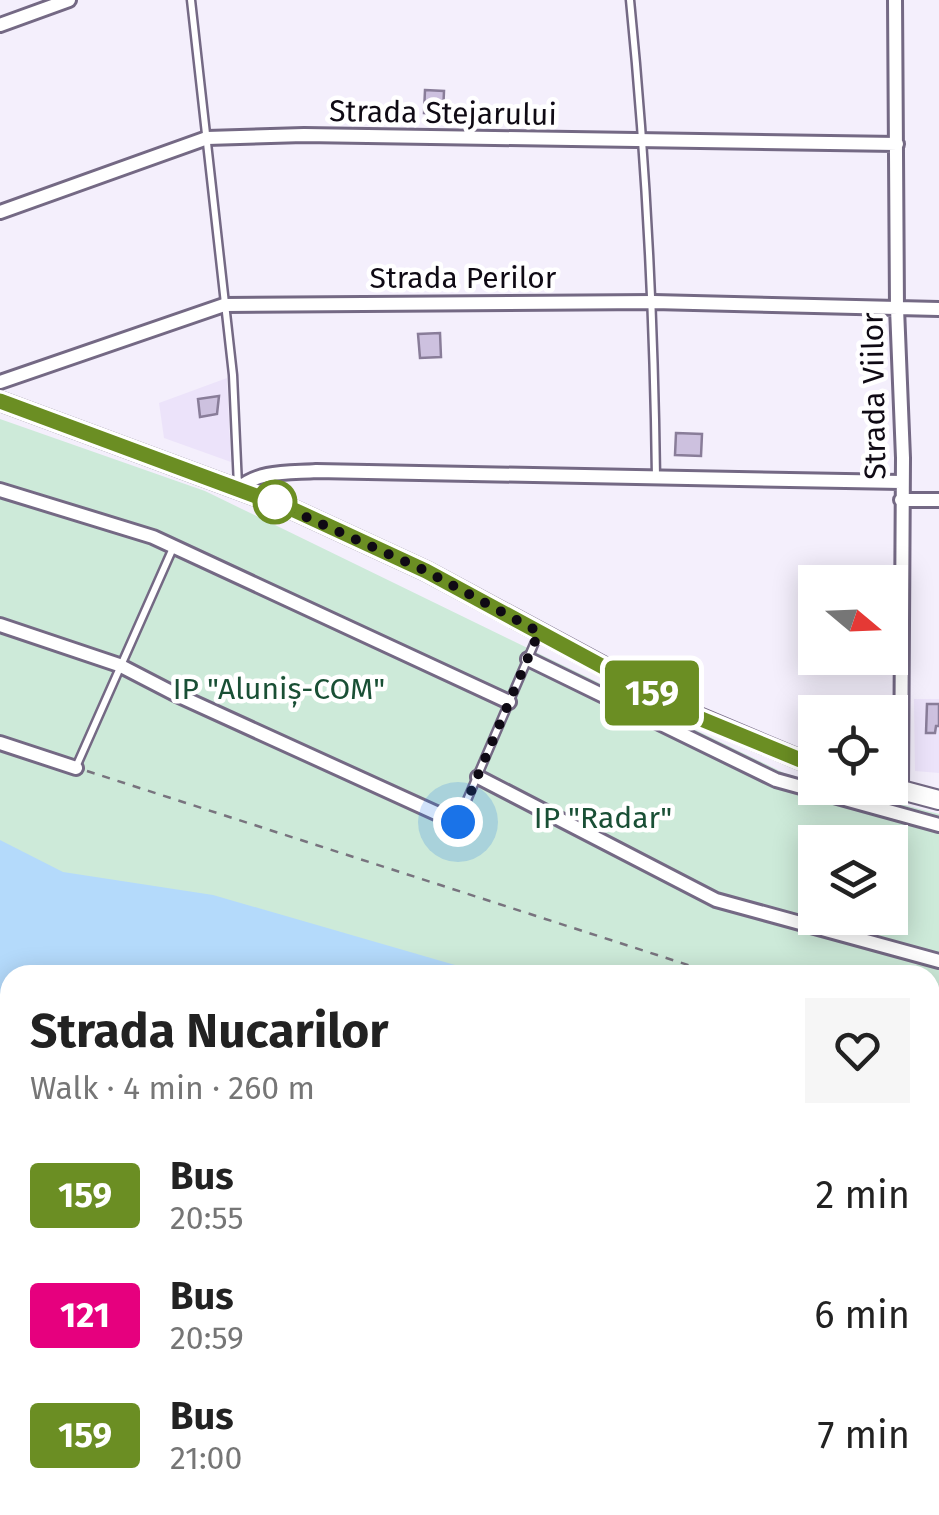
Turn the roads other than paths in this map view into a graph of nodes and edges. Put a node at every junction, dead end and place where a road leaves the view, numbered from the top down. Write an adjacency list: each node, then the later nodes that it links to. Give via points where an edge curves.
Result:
1 (69, 0): 5 (street)
2 (191, 0): 6 (lane)
3 (630, 0): 7 (lane)
4 (895, 0): 8 (street, Strada Viilor)
5 (0, 24)
6 (207, 138): 7 (street, Strada Stejarului); 9 (street, Strada Stejarului); 11 (lane)
7 (645, 142): 8 (street, Strada Stejarului); 10 (lane)
8 (897, 144): 12 (street, Strada Viilor)
9 (0, 212)
10 (654, 302): 11 (street, Strada Perilor); 12 (street, Strada Perilor); 16 (lane)
11 (224, 305): 14 (street, Strada Perilor); 18 (lane)
12 (896, 308): 13 (street, Strada Perilor); 17 (street, Strada Viilor)
13 (939, 309)
14 (0, 382)
15 (0, 401): 18 (main road)
16 (656, 477): 17 (street); 18 (street, via 316,471 266,475)
17 (901, 482): 20 (street, Strada Viilor)
18 (238, 488): 24 (main road, via 426,571)
19 (0, 490): 22 (street)
20 (901, 500): 21 (street); 27 (street, Strada Viilor)
21 (939, 500)
22 (174, 548): 26 (lane); 28 (street)
23 (0, 626): 26 (street)
24 (539, 632): 25 (lane); 30 (main road, via 694,716)
25 (528, 659): 28 (lane); 36 (street, via 776,780)
26 (119, 665): 31 (lane); 35 (street)
27 (898, 695)
28 (510, 702): 32 (lane)
29 (0, 743): 31 (street)
30 (798, 759)
31 (76, 768)
32 (478, 777): 35 (lane); 37 (street, via 716,900)
33 (908, 791): 34 (main road)
34 (939, 800)
35 (458, 822)
36 (939, 825)
37 (939, 961)

